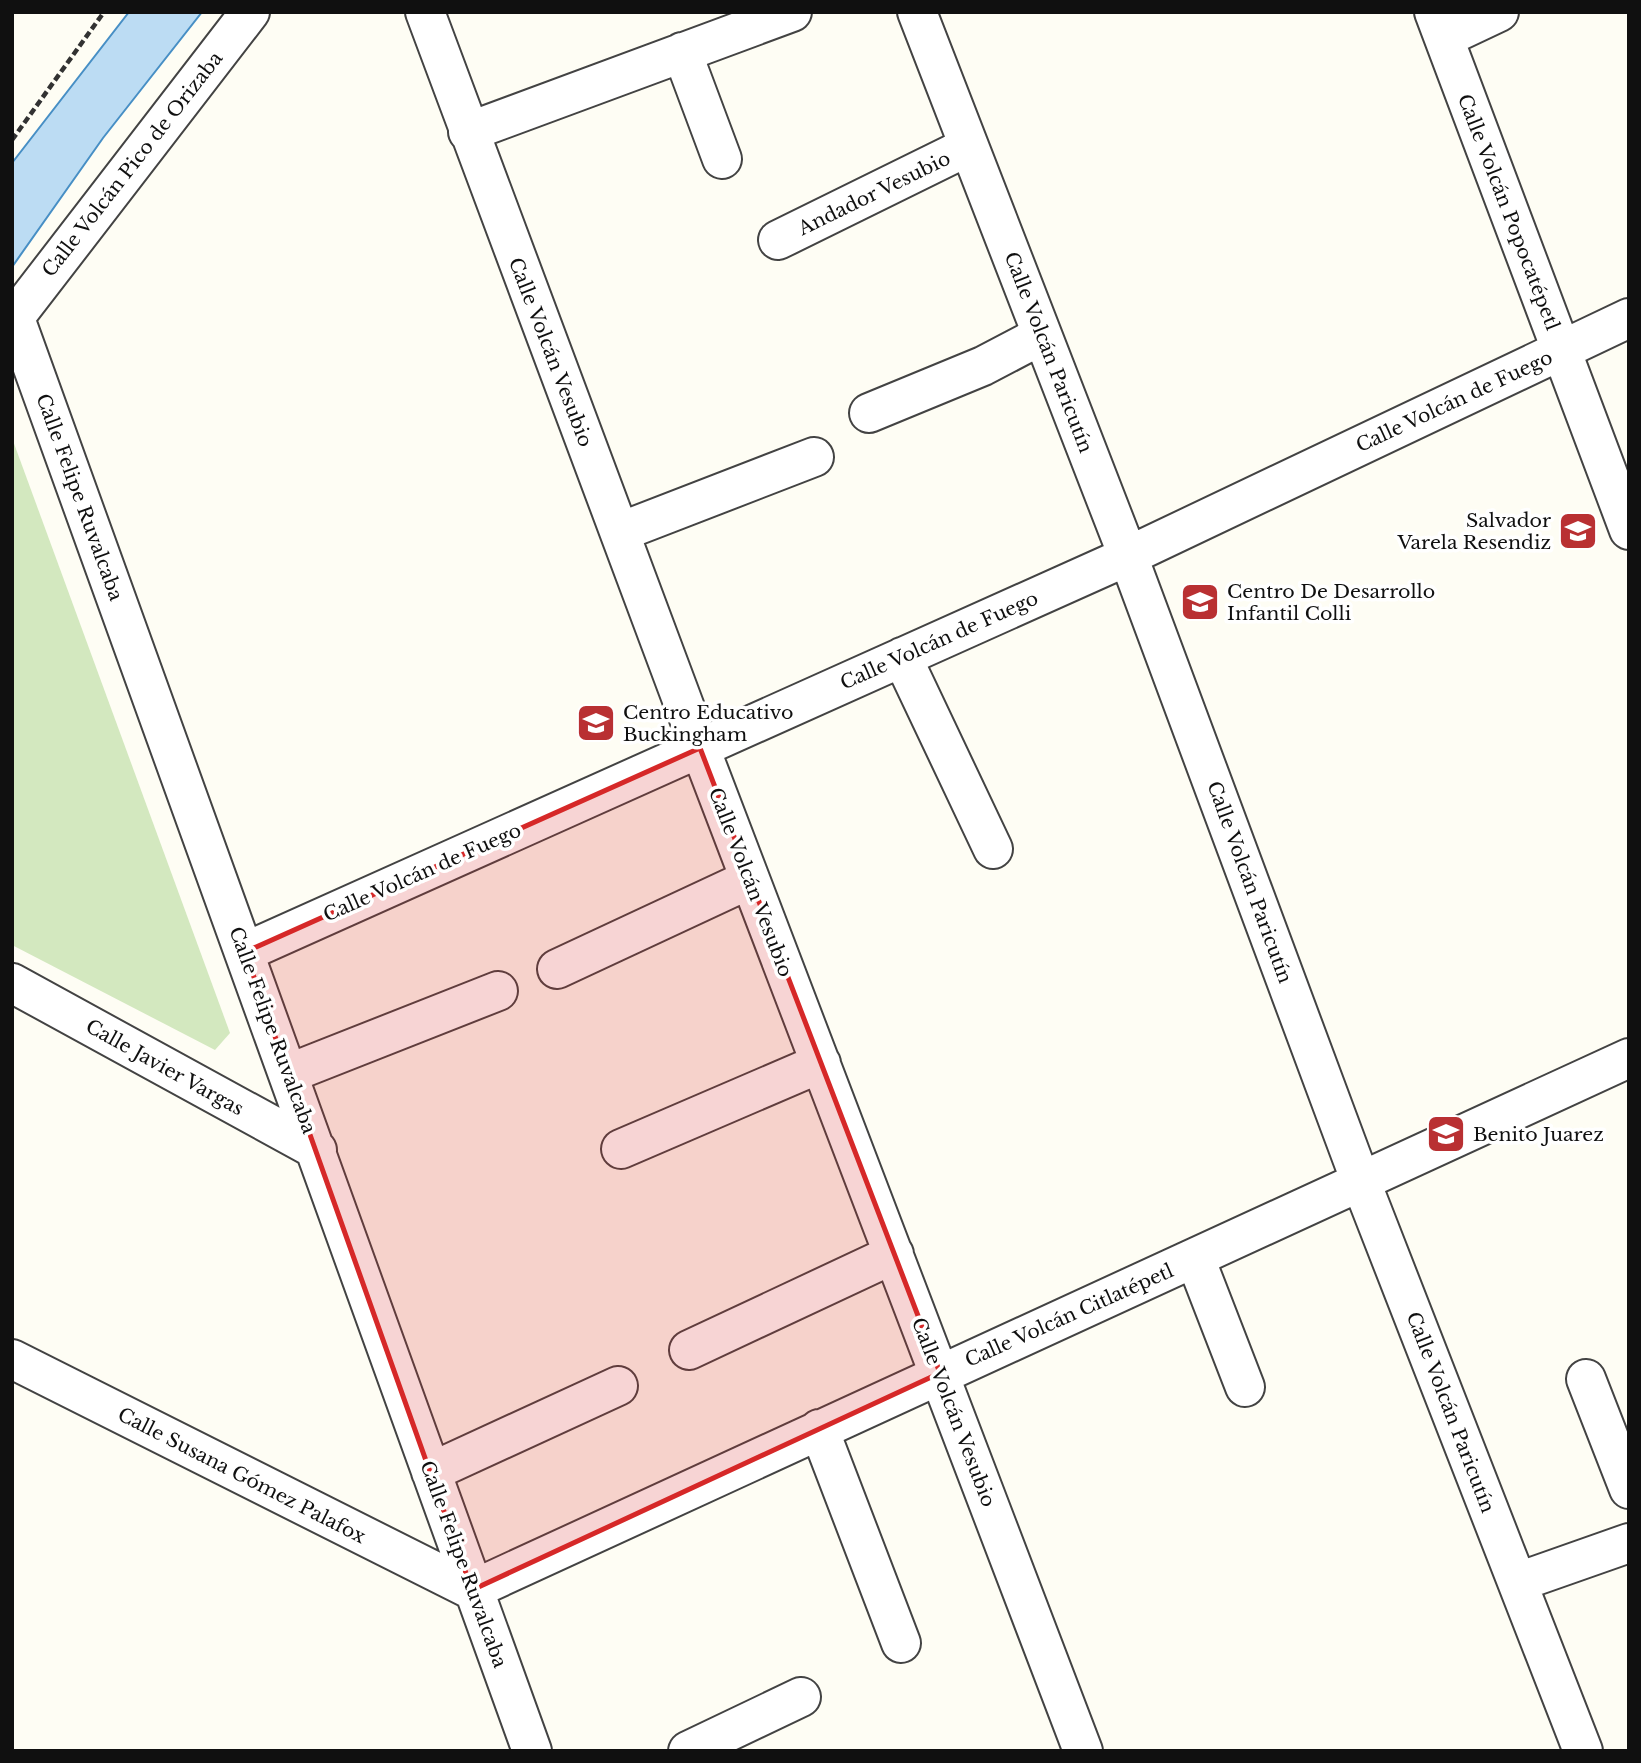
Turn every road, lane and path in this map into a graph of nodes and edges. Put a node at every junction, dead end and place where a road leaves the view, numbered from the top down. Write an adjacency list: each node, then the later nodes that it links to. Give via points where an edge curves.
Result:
1 (104, 12): 10 (path)
2 (250, 12): 14 (street, Calle Volcán Pico de Orizaba)
3 (425, 12): 9 (street, Calle Volcán Vesubio)
4 (792, 12): 8 (street)
5 (1500, 12): 7 (street)
6 (923, 14): 11 (street, Calle Volcán Paricutín)
7 (1439, 25): 17 (street, Calle Volcán Popocatépetl)
8 (682, 52): 9 (street); 12 (street)
9 (468, 132): 21 (street, Calle Volcán Vesubio)
10 (12, 140)
11 (970, 146): 13 (street, Andador Vesubio); 16 (street, Calle Volcán Paricutín)
12 (722, 159)
13 (778, 240)
14 (14, 313): 27 (street, Calle Felipe Ruvalcaba)
15 (1629, 318): 17 (street, Calle Volcán de Fuego)
16 (1042, 335): 18 (street, via 983,366); 22 (street, Calle Volcán Paricutín)
17 (1562, 350): 20 (street, Calle Volcán Popocatépetl); 22 (street, Calle Volcán de Fuego)
18 (869, 413)
19 (814, 457): 21 (street)
20 (1629, 530)
21 (620, 532): 24 (street, Calle Volcán Vesubio)
22 (1128, 556): 23 (street, Calle Volcán de Fuego); 36 (street, Calle Volcán Paricutín)
23 (902, 657): 24 (street, Calle Volcán de Fuego); 25 (street)
24 (699, 748): 26 (street, Calle Volcán Vesubio); 27 (street, Calle Volcán de Fuego)
25 (993, 849)
26 (750, 879): 28 (street); 32 (street, Calle Volcán Vesubio)
27 (245, 952): 33 (street, Calle Felipe Ruvalcaba)
28 (557, 969)
29 (12, 984): 35 (street, Calle Javier Vargas)
30 (498, 991): 33 (street)
31 (1629, 1058): 36 (street, Calle Volcán Citlatépetl)
32 (821, 1063): 34 (street); 37 (street, Calle Volcán Vesubio)
33 (290, 1073): 35 (street, Calle Felipe Ruvalcaba)
34 (621, 1149)
35 (317, 1150): 46 (street, Calle Felipe Ruvalcaba)
36 (1362, 1182): 38 (street, Calle Volcán Citlatépetl); 49 (street, Calle Volcán Paricutín)
37 (894, 1254): 39 (street); 41 (street, Calle Volcán Vesubio)
38 (1195, 1258): 41 (street, Calle Volcán Citlatépetl); 44 (street)
39 (689, 1350)
40 (12, 1359): 50 (street, Calle Susana Gómez Palafox)
41 (940, 1373): 45 (street, Calle Volcán Citlatépetl); 55 (street, Calle Volcán Vesubio)
42 (1586, 1379): 47 (street)
43 (618, 1386): 46 (street)
44 (1245, 1387)
45 (820, 1429): 50 (street, Calle Volcán Citlatépetl); 51 (street)
46 (431, 1472): 50 (street, Calle Felipe Ruvalcaba)
47 (1629, 1489)
48 (1629, 1543): 49 (street)
49 (1518, 1582): 56 (street, Calle Volcán Paricutín)
50 (472, 1590): 53 (street, Calle Felipe Ruvalcaba)
51 (901, 1643)
52 (801, 1697): 54 (street)
53 (532, 1751)
54 (688, 1751)
55 (1083, 1751)
56 (1583, 1751)

